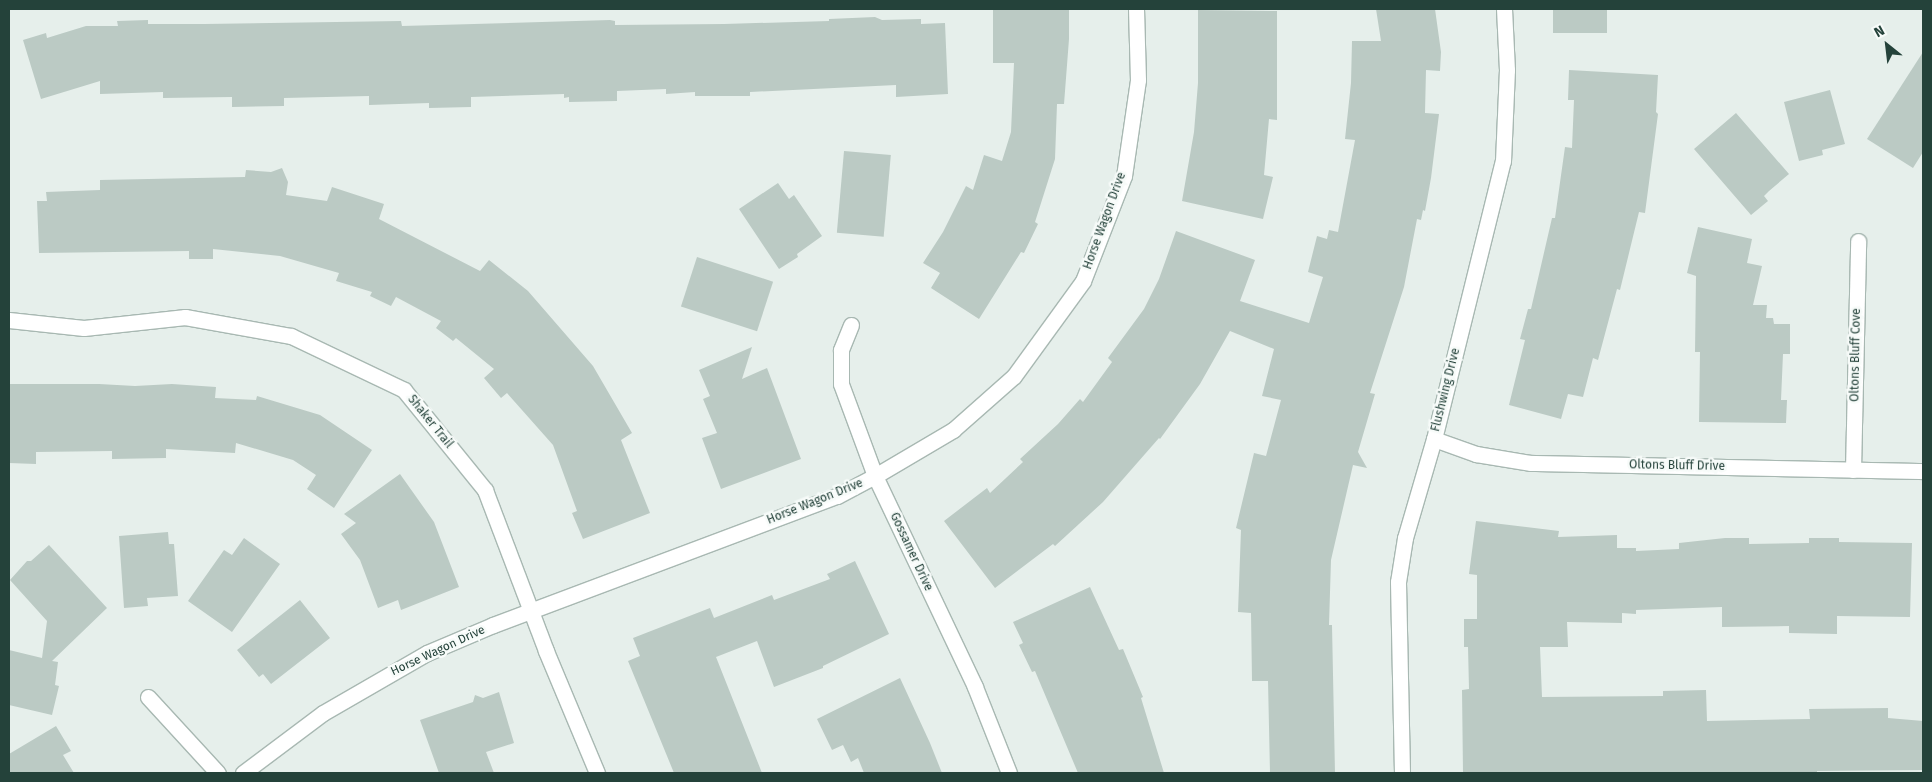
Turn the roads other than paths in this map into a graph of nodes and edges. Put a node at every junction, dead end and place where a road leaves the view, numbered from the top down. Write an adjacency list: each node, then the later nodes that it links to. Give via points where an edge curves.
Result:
1 (1136, 9): 9 (street, Horse Wagon Drive, via 1138,80 1124,176 1083,281 1014,376 954,430)
2 (1504, 9): 6 (street, Flushwing Drive, via 1507,70 1503,162)
3 (1858, 241): 7 (street, Oltons Bluff Cove)
4 (9, 320): 10 (street, Shaker Trail, via 84,328 186,317 291,336 404,390 485,490)
5 (851, 325): 9 (street, Gossamer Drive, via 841,350 841,384)
6 (1434, 439): 7 (street, Oltons Bluff Drive, via 1476,454 1531,464); 16 (street, Flushwing Drive, via 1405,538 1398,582)
7 (1853, 470): 8 (street, Oltons Bluff Drive)
8 (1923, 471)
9 (876, 476): 10 (street, Horse Wagon Drive, via 837,496); 15 (street, Gossamer Drive, via 975,687)
10 (532, 612): 13 (street, Horse Wagon Drive, via 427,653 369,684 323,713); 14 (street, Shaker Trail)
11 (148, 697): 12 (street)
12 (218, 773)
13 (243, 773)
14 (597, 773)
15 (1009, 773)
16 (1402, 773)

